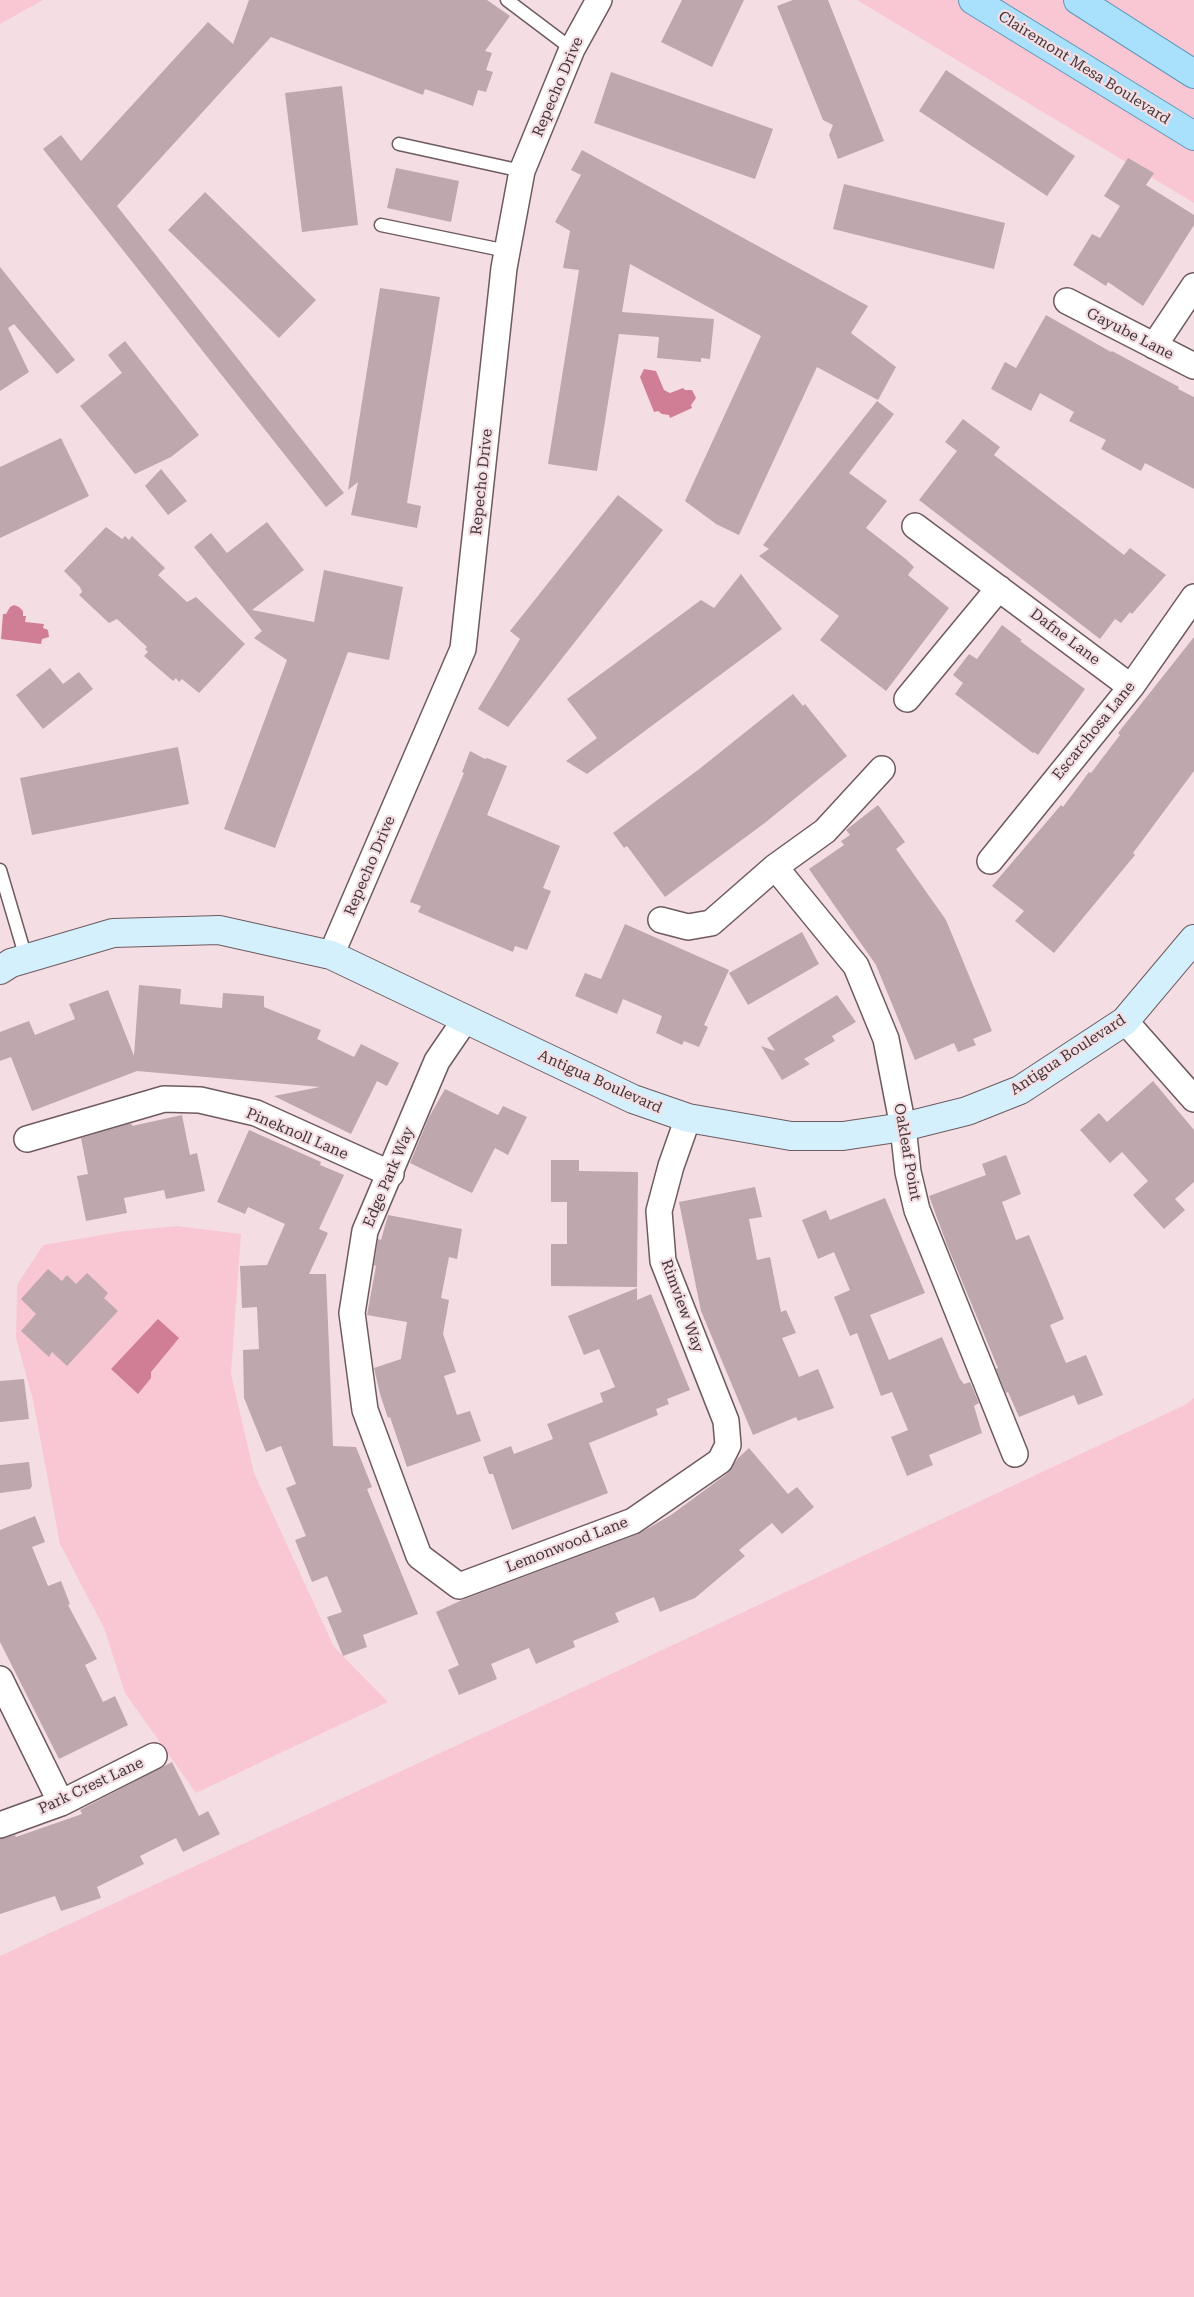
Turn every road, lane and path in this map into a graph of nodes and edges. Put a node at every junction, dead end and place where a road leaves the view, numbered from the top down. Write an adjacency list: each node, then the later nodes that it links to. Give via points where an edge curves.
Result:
1 (507, 0): 5 (lane)
2 (600, 0): 5 (street, Repecho Drive)
3 (973, 0): 7 (main road, Clairemont Mesa Boulevard)
4 (1078, 0): 6 (main road)
5 (572, 48): 9 (street, Repecho Drive)
6 (1194, 74)
7 (1194, 136)
8 (399, 144): 9 (lane)
9 (522, 171): 11 (street, Repecho Drive)
10 (381, 225): 11 (lane)
11 (507, 251): 27 (street, Repecho Drive, via 463,649)
12 (1194, 286): 14 (street)
13 (1067, 301): 14 (street, Gayube Lane)
14 (1154, 346): 15 (street, Gayube Lane)
15 (1194, 366)
16 (915, 526): 17 (street, Dafne Lane)
17 (999, 588): 19 (street, Dafne Lane); 20 (street)
18 (1194, 597): 19 (street, Escarchosa Lane)
19 (1131, 687): 22 (street, Escarchosa Lane)
20 (907, 699)
21 (882, 770): 23 (street, via 825,831)
22 (990, 862)
23 (775, 868): 25 (street, via 711,923 688,927); 34 (street, Oakleaf Point, via 856,966 886,1039)
24 (0, 870): 28 (lane)
25 (661, 920)
26 (1194, 939): 31 (street, Antigua Boulevard)
27 (331, 955): 28 (street, Antigua Boulevard, via 219,930 113,933); 30 (street, Antigua Boulevard)
28 (26, 958): 29 (street, Antigua Boulevard)
29 (0, 970)
30 (465, 1020): 33 (street, Antigua Boulevard, via 633,1099); 36 (street, Edge Park Way, via 437,1061)
31 (1125, 1021): 32 (street); 34 (street, Antigua Boulevard, via 1020,1090 966,1111)
32 (1191, 1096)
33 (688, 1118): 34 (street, Antigua Boulevard, via 791,1136 843,1136); 38 (street, Rimview Way, via 659,1211 663,1261 726,1421 728,1444)
34 (903, 1127): 37 (street, Oakleaf Point, via 908,1172 917,1210)
35 (27, 1140): 36 (street, Pineknoll Lane, via 164,1099 200,1100 256,1113)
36 (391, 1174): 39 (street, Edge Park Way, via 365,1231 352,1313 365,1410 419,1556)
37 (1015, 1454)
38 (720, 1461): 39 (street, Lemonwood Lane, via 633,1521)
39 (458, 1586)
40 (0, 1679): 42 (street)
41 (154, 1756): 42 (street, Park Crest Lane)
42 (61, 1803): 43 (street, Park Crest Lane)
43 (0, 1825)

